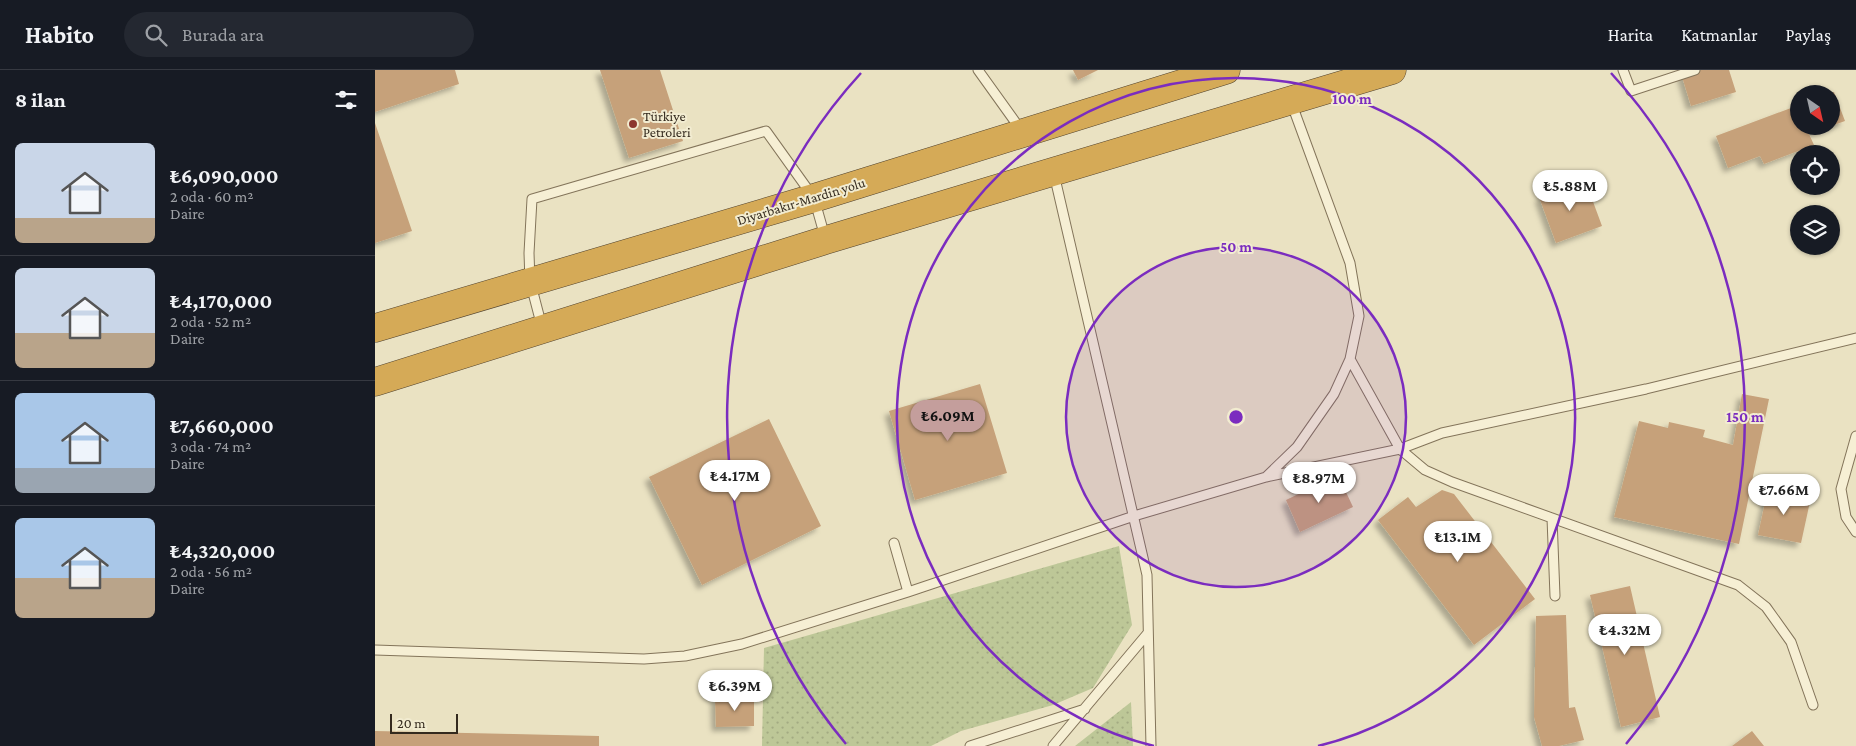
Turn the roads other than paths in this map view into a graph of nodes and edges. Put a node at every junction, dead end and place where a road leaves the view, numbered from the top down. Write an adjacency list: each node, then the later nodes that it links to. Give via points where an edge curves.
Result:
1 (977, 70): 7 (lane)
2 (1226, 70): 7 (highway, Diyarbakır-Mardin yolu)
3 (1392, 70): 6 (highway)
4 (1623, 70): 5 (lane, via 1631,91)
5 (1695, 70)
6 (1291, 100): 8 (highway); 15 (lane, via 1350,263 1359,316)
7 (1023, 132): 9 (highway, Diyarbakır-Mardin yolu)
8 (1054, 171): 10 (highway); 20 (lane)
9 (814, 198): 10 (lane); 11 (highway, Diyarbakır-Mardin yolu); 11 (lane, via 766,130 532,199)
10 (826, 240): 13 (highway)
11 (531, 281): 12 (highway, Diyarbakır-Mardin yolu); 13 (lane)
12 (375, 328)
13 (543, 330): 16 (highway)
14 (1856, 338): 18 (lane, via 1646,389 1442,433)
15 (1349, 359): 18 (lane); 19 (lane, via 1334,394 1297,447)
16 (375, 382)
17 (1856, 436): 22 (lane, via 1841,489 1846,516)
18 (1400, 449): 19 (lane); 21 (lane, via 1425,470)
19 (1266, 477): 20 (lane)
20 (1134, 516): 24 (lane); 26 (lane, via 1147,575)
21 (1552, 518): 25 (lane); 28 (lane, via 1738,585 1766,607 1791,642)
22 (1856, 532)
23 (894, 543): 24 (lane)
24 (908, 592): 27 (lane, via 742,644 685,656 644,659)
25 (1555, 596)
26 (1148, 633): 29 (lane); 32 (lane)
27 (375, 650)
28 (1813, 705)
29 (1085, 709): 30 (lane); 31 (lane)
30 (970, 746)
31 (1053, 746)
32 (1151, 746)

